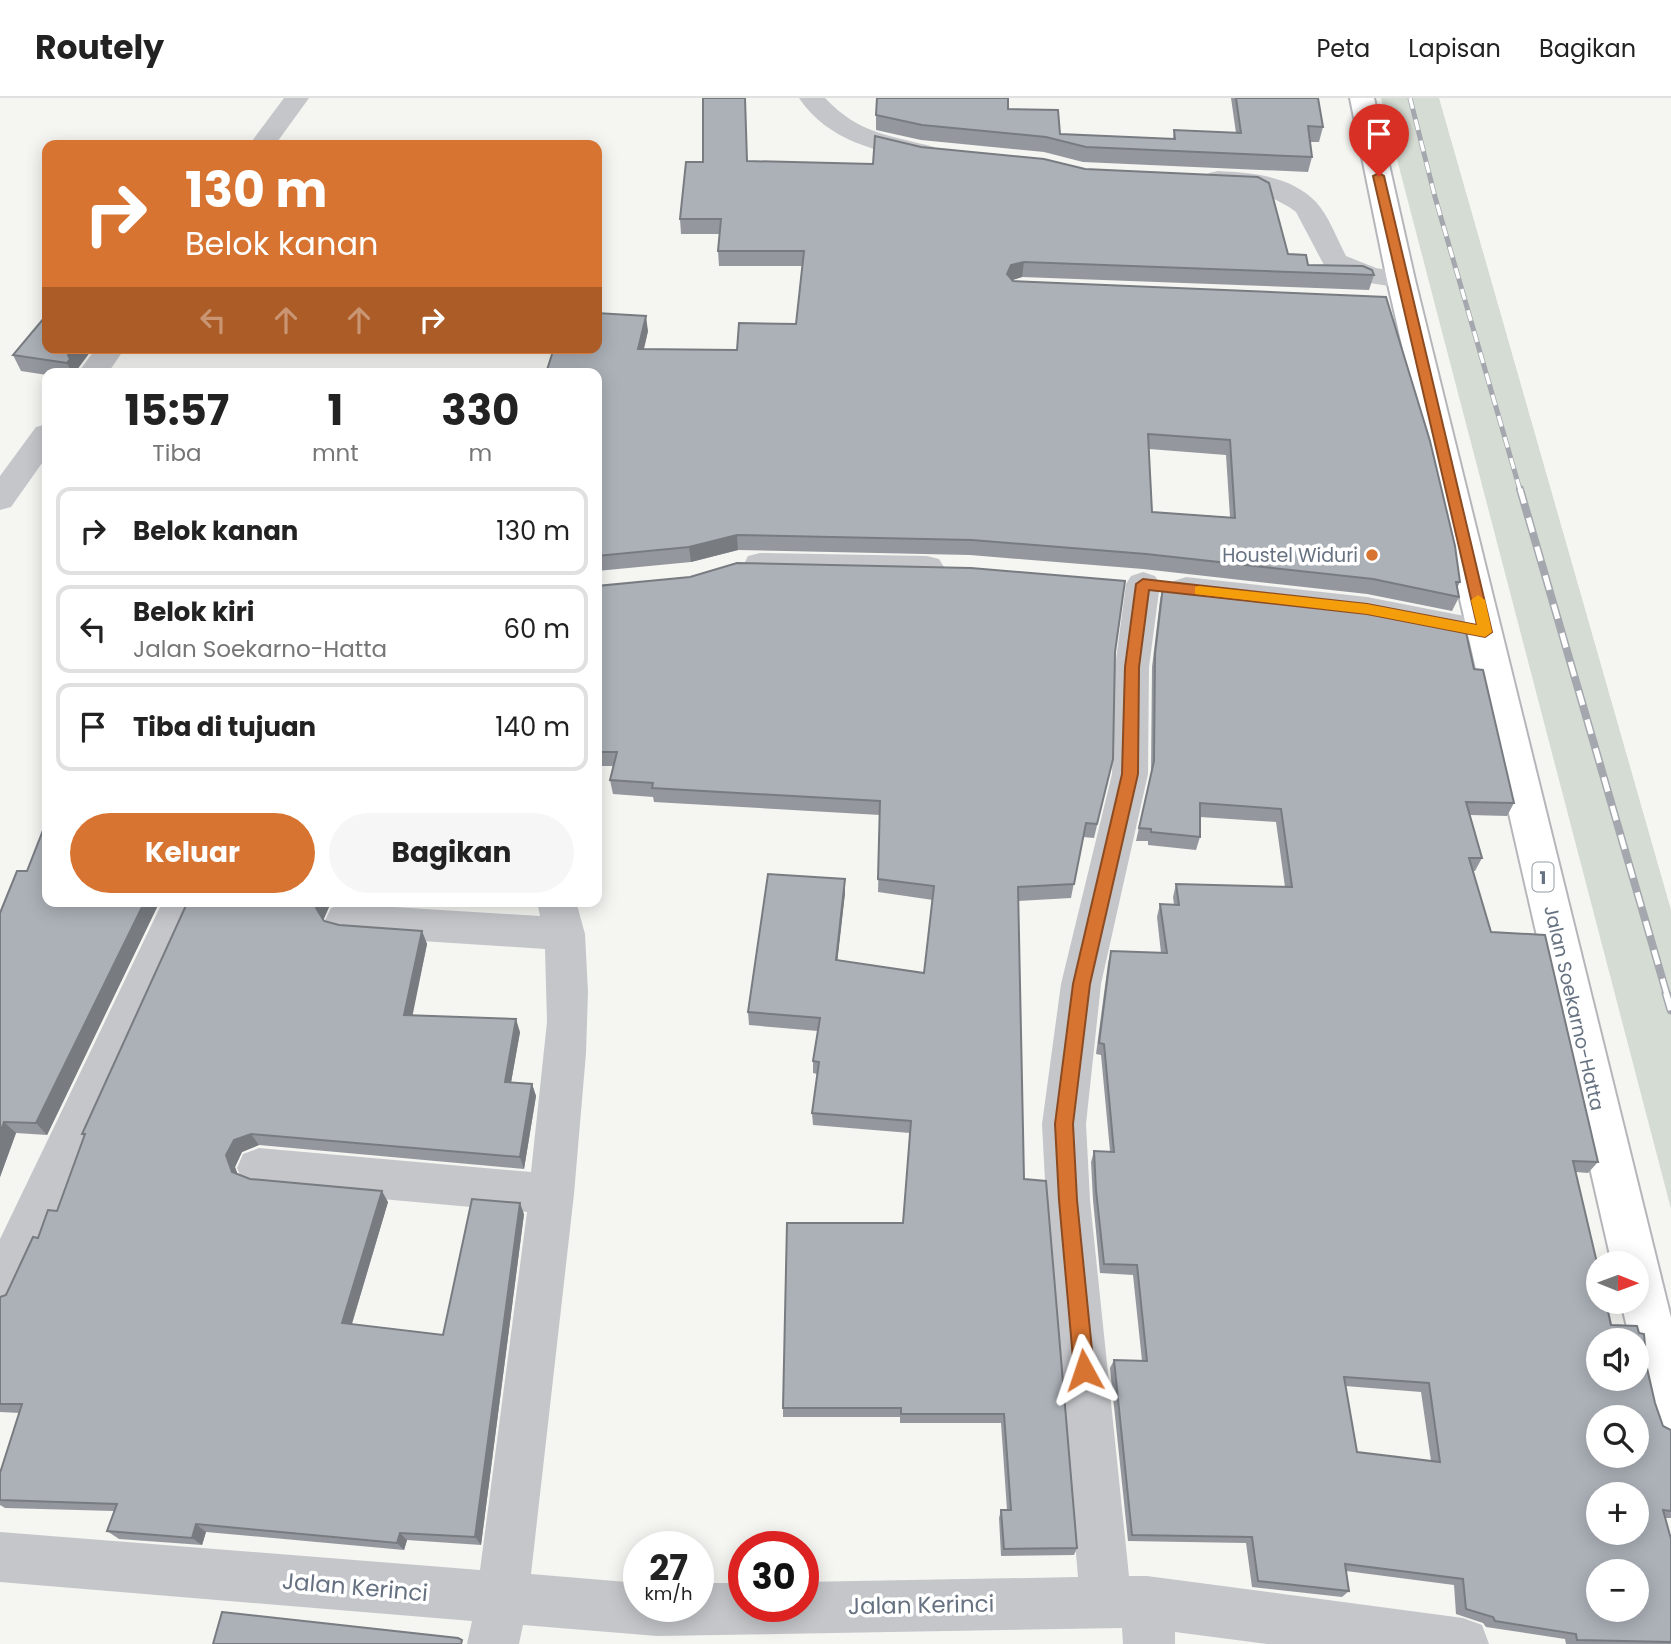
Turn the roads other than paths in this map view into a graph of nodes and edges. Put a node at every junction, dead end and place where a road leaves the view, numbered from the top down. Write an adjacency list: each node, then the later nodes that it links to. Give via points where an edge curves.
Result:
1 (297, 98): 4 (street)
2 (811, 98): 5 (street, via 845,130 872,140)
3 (1362, 98): 7 (highway, Jalan Soekarno-Hatta / 1)
4 (266, 140)
5 (949, 154)
6 (1193, 178): 7 (street, via 1261,181 1307,208 1335,261)
7 (1404, 291): 8 (street); 13 (highway, Jalan Soekarno-Hatta / 1)
8 (1371, 302)
9 (42, 441): 10 (street)
10 (0, 499)
11 (732, 567): 12 (street)
12 (956, 568)
13 (1485, 632): 19 (highway, Jalan Soekarno-Hatta / 1); 24 (street, via 1367,609 1130,583 1130,774 1081,984 1064,1124 1068,1200)
14 (180, 907): 20 (street)
15 (561, 918): 16 (street); 18 (street, via 569,1000)
16 (345, 920)
17 (259, 1168): 18 (street)
18 (552, 1194): 25 (street)
19 (1632, 1251)
20 (0, 1287)
21 (1647, 1314): 22 (highway)
22 (1671, 1416)
23 (0, 1558): 25 (street, Jalan Kerinci)
24 (1134, 1616): 25 (street, Jalan Kerinci, via 657,1609); 26 (street, Jalan Kerinci)
25 (498, 1621)
26 (1463, 1644)

